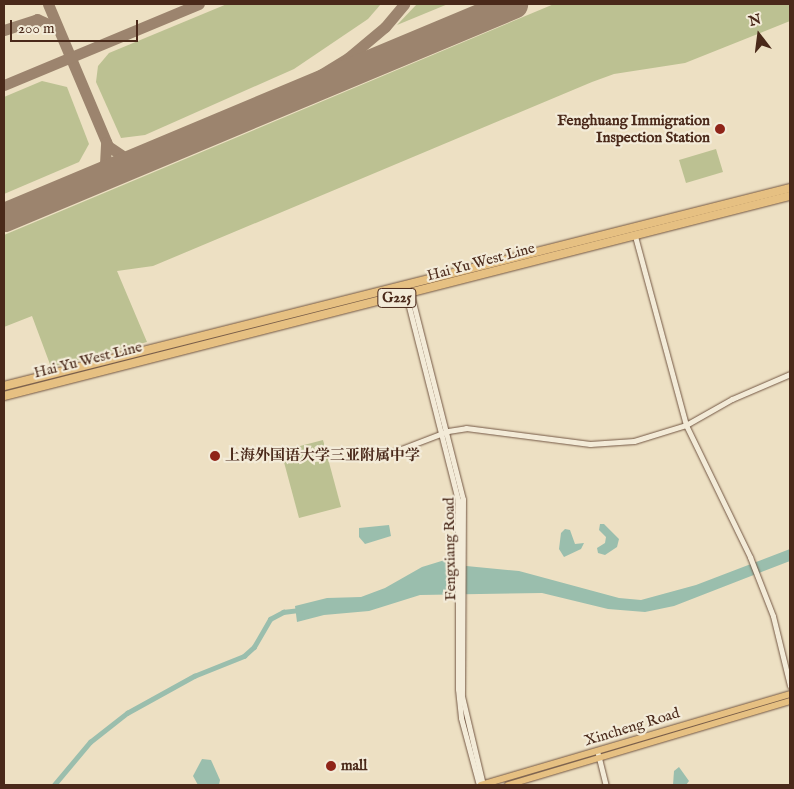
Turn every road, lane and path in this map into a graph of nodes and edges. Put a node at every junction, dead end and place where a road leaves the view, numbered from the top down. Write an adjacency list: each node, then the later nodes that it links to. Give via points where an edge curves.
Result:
1 (790, 188): 3 (highway, Hai Yu West Line / G225)
2 (790, 196): 3 (highway, Hai Yu West Line / G225)
3 (755, 201): 4 (highway, Hai Yu West Line / G225); 5 (highway, Hai Yu West Line / G225)
4 (635, 236): 6 (highway, Hai Yu West Line / G225); 10 (street)
5 (406, 286): 6 (street, Fengxiang Road); 8 (highway, Hai Yu West Line / G225)
6 (408, 295): 9 (highway, Hai Yu West Line / G225); 11 (street, Fengxiang Road)
7 (790, 374): 10 (street, via 732,399)
8 (4, 386)
9 (4, 396)
10 (686, 425): 11 (street, via 634,441 608,444 558,441 501,430); 13 (street, via 750,557 773,616)
11 (445, 432): 12 (street); 18 (street, Fengxiang Road, via 458,500 462,563 462,696)
12 (388, 454)
13 (790, 686)
14 (790, 694): 16 (main road, Xincheng Road)
15 (790, 701): 17 (main road, Xincheng Road)
16 (598, 751): 17 (street); 18 (main road, Xincheng Road)
17 (599, 758): 19 (main road, Xincheng Road); 20 (street)
18 (482, 785)
19 (508, 785)
20 (606, 785)

